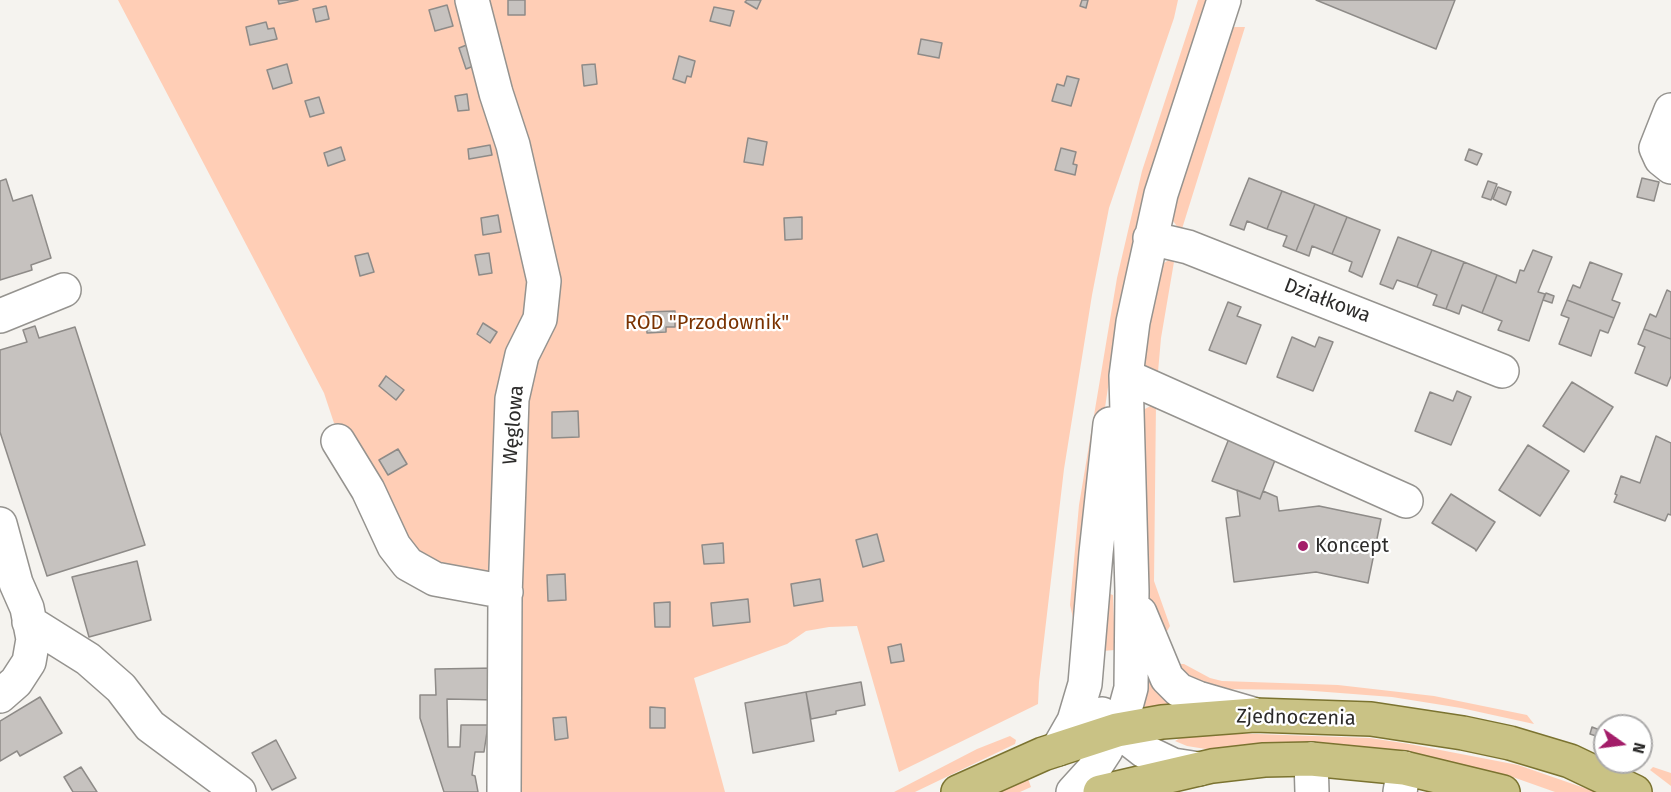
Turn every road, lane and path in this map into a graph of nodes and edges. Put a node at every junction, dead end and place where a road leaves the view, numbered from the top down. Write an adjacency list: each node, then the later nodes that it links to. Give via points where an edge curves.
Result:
1 (472, 0): 14 (street, Węglowa, via 513,145 544,281 540,319 522,355 512,399)
2 (1224, 0): 5 (street)
3 (1671, 110): 4 (street, via 1656,148)
4 (1671, 167)
5 (1150, 238): 8 (street, Działkowa, via 1188,247); 9 (street)
6 (64, 290): 7 (street)
7 (0, 315)
8 (1502, 370)
9 (1126, 376): 11 (street); 13 (street); 16 (street, via 1111,423)
10 (338, 441): 14 (street, via 368,490 394,546 408,564 435,579)
11 (1406, 501)
12 (0, 524): 15 (street)
13 (1132, 591): 18 (street, via 1167,678 1179,690); 19 (street, via 1131,688)
14 (506, 592): 25 (street, Węglowa)
15 (29, 622): 17 (street, via 33,639 29,662 16,682); 24 (street, via 88,659 122,688 150,726)
16 (1085, 684): 19 (street, via 1093,702); 20 (street, via 1074,721)
17 (0, 696)
18 (1254, 715): 19 (main road, Zjednoczenia, via 1162,722); 31 (main road, Zjednoczenia, via 1371,719 1463,733 1570,761)
19 (1117, 730): 20 (main road, Zjednoczenia); 22 (street, via 1144,751 1173,765); 27 (street, via 1093,770)
20 (1058, 749): 26 (main road, Zjednoczenia)
21 (1311, 759): 22 (main road, Zjednoczenia, via 1264,760); 23 (main road, Zjednoczenia); 29 (street)
22 (1199, 769): 28 (main road, Zjednoczenia)
23 (1402, 780): 30 (main road, Zjednoczenia)
24 (239, 792)
25 (504, 792)
26 (958, 792)
27 (1073, 792)
28 (1100, 792)
29 (1312, 792)
30 (1503, 792)
31 (1635, 792)

